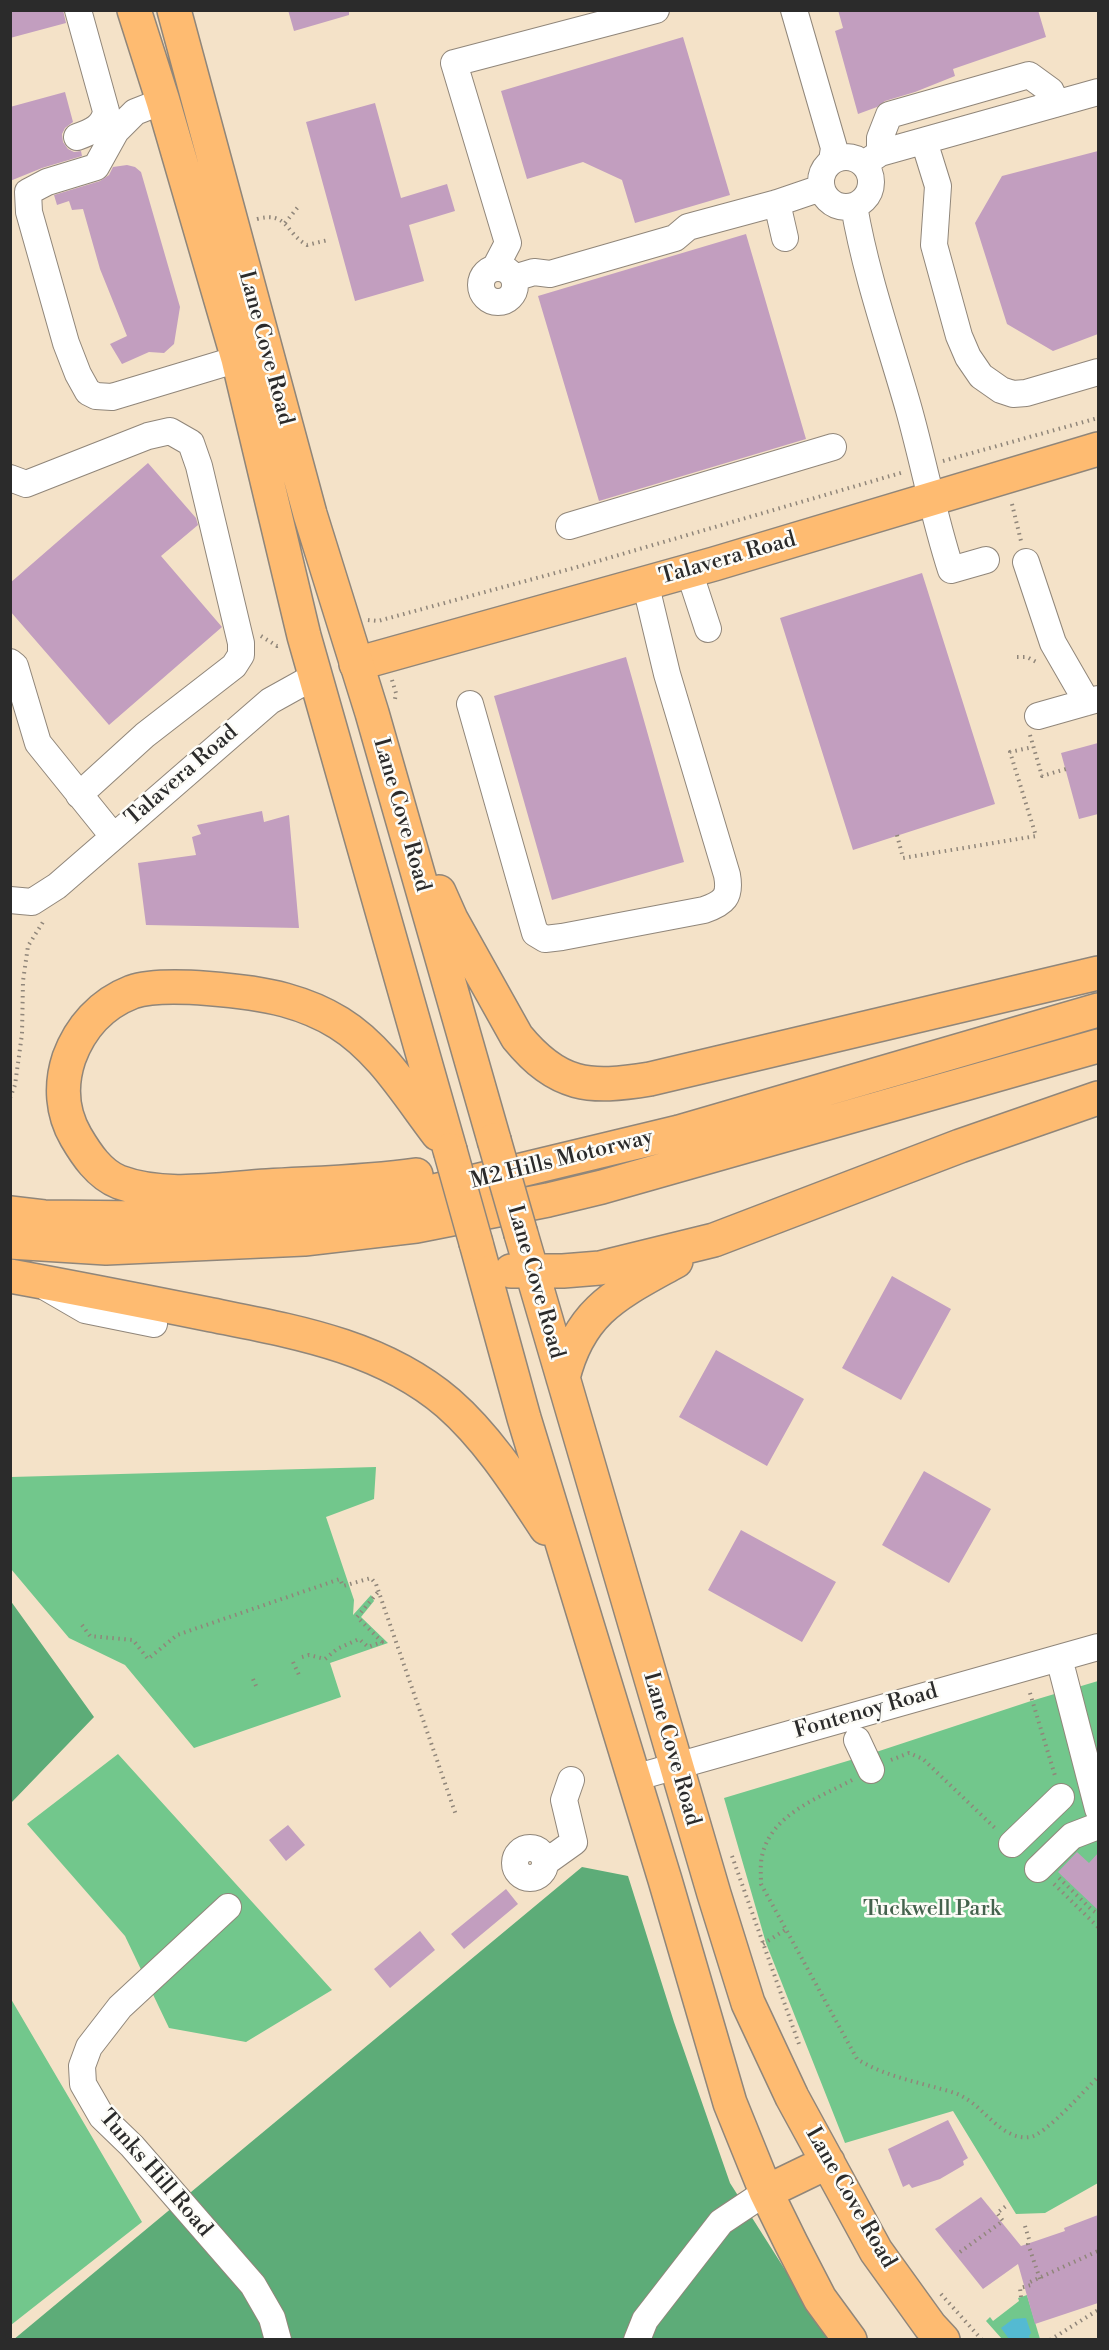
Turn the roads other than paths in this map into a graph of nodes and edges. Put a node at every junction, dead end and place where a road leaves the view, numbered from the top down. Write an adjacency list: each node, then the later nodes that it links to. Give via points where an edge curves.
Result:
1 (78, 10): 9 (street)
2 (134, 10): 7 (main road, Lane Cove Road)
3 (174, 10): 30 (main road, Lane Cove Road, via 310,514)
4 (656, 10): 15 (street, via 454,63 515,272 550,274 675,238 688,227)
5 (794, 10): 13 (street, via 834,148)
6 (1098, 92): 8 (street)
7 (163, 101): 9 (street); 18 (main road, Lane Cove Road)
8 (1055, 104): 11 (street); 12 (street, via 1051,91 1029,75 889,116)
9 (116, 116): 10 (street, via 93,132); 18 (street, via 116,131 96,166 28,192 29,212 78,375 88,392 112,397)
10 (77, 137)
11 (924, 141): 12 (street); 19 (street, via 938,186 934,245 959,336 981,376 1013,394)
12 (872, 158): 13 (street, via 843,156); 16 (street, via 871,188)
13 (832, 160): 14 (street, via 820,180)
14 (821, 188): 15 (street); 16 (street, via 832,204)
15 (777, 203): 17 (street)
16 (854, 206): 23 (street, via 861,247)
17 (785, 238)
18 (238, 359): 32 (main road, Lane Cove Road)
19 (1098, 372)
20 (833, 447): 24 (street)
21 (1098, 449): 23 (main road, Talavera Road)
22 (10, 478): 36 (street, via 26,484 170,431 191,443 241,643 241,655 234,666 145,735)
23 (931, 499): 26 (street, via 951,570); 27 (main road, Talavera Road)
24 (570, 526)
25 (1024, 553): 33 (street, via 1053,643)
26 (986, 560)
27 (689, 571): 28 (main road, Talavera Road); 29 (street)
28 (645, 582): 30 (main road, Talavera Road); 34 (street, via 667,674 727,875 727,896 717,906 562,937 545,939 535,933)
29 (708, 629)
30 (371, 660): 32 (main road, Talavera Road); 37 (main road, Lane Cove Road)
31 (10, 662): 36 (street, via 15,666 38,743)
32 (315, 676): 38 (street, Talavera Road, via 270,701); 44 (main road, Lane Cove Road)
33 (1093, 700): 35 (street)
34 (470, 704)
35 (1038, 716)
36 (79, 795): 38 (street)
37 (400, 812): 40 (main road, via 509,1026 538,1060 577,1082 612,1085 650,1079); 50 (main road, Lane Cove Road, bridge)
38 (113, 836): 39 (street, Talavera Road, via 57,886 32,902)
39 (10, 900)
40 (1098, 973)
41 (1098, 1010): 45 (main road, M2 Hills Motorway, via 679,1132)
42 (1098, 1046): 48 (main road, M2 Hills Motorway, via 602,1187 416,1226 207,1245 106,1248)
43 (1098, 1098): 47 (main road)
44 (450, 1150): 45 (main road, via 374,1051 340,1024 284,1000 159,986 132,992 104,1007 84,1027 63,1083 69,1124 90,1160 116,1181 140,1189 182,1191 364,1181 466,1170); 49 (main road, Lane Cove Road, bridge)
45 (507, 1174): 46 (main road, M2 Hills Motorway, via 405,1198 285,1215 150,1218)
46 (10, 1213)
47 (714, 1240): 50 (main road, via 600,1268); 53 (main road, via 618,1294 598,1310 574,1344)
48 (10, 1242)
49 (479, 1258): 50 (main road); 54 (main road, Lane Cove Road)
50 (533, 1270): 53 (main road, Lane Cove Road)
51 (22, 1278): 52 (street, via 86,1310); 54 (main road, via 342,1344 400,1370 447,1402 482,1438 519,1486)
52 (154, 1324)
53 (563, 1378): 58 (main road, Lane Cove Road)
54 (569, 1565): 60 (main road, Lane Cove Road)
55 (1098, 1649): 56 (street, Fontenoy Road)
56 (1059, 1658): 58 (street, Fontenoy Road); 63 (street)
57 (857, 1740): 59 (street)
58 (676, 1766): 60 (street, Fontenoy Road); 69 (main road, Lane Cove Road, via 747,2003)
59 (872, 1770)
60 (634, 1778): 70 (main road, Lane Cove Road, via 730,2103)
61 (571, 1780): 66 (street, via 564,1800 574,1842)
62 (1061, 1797): 65 (street)
63 (1098, 1809)
64 (1098, 1826): 67 (street, via 1072,1836)
65 (1012, 1844)
66 (546, 1862)
67 (1045, 1870)
68 (228, 1907): 71 (street, Tunks Hill Road, via 120,2007 89,2047 82,2066 83,2084 102,2116 253,2285 272,2318)
69 (828, 2162): 70 (main road); 74 (main road, Lane Cove Road, via 876,2251)
70 (766, 2192): 72 (street, via 721,2222 645,2320); 73 (main road, Lane Cove Road, via 820,2299)
71 (278, 2340)
72 (637, 2340)
73 (850, 2340)
74 (943, 2340)

